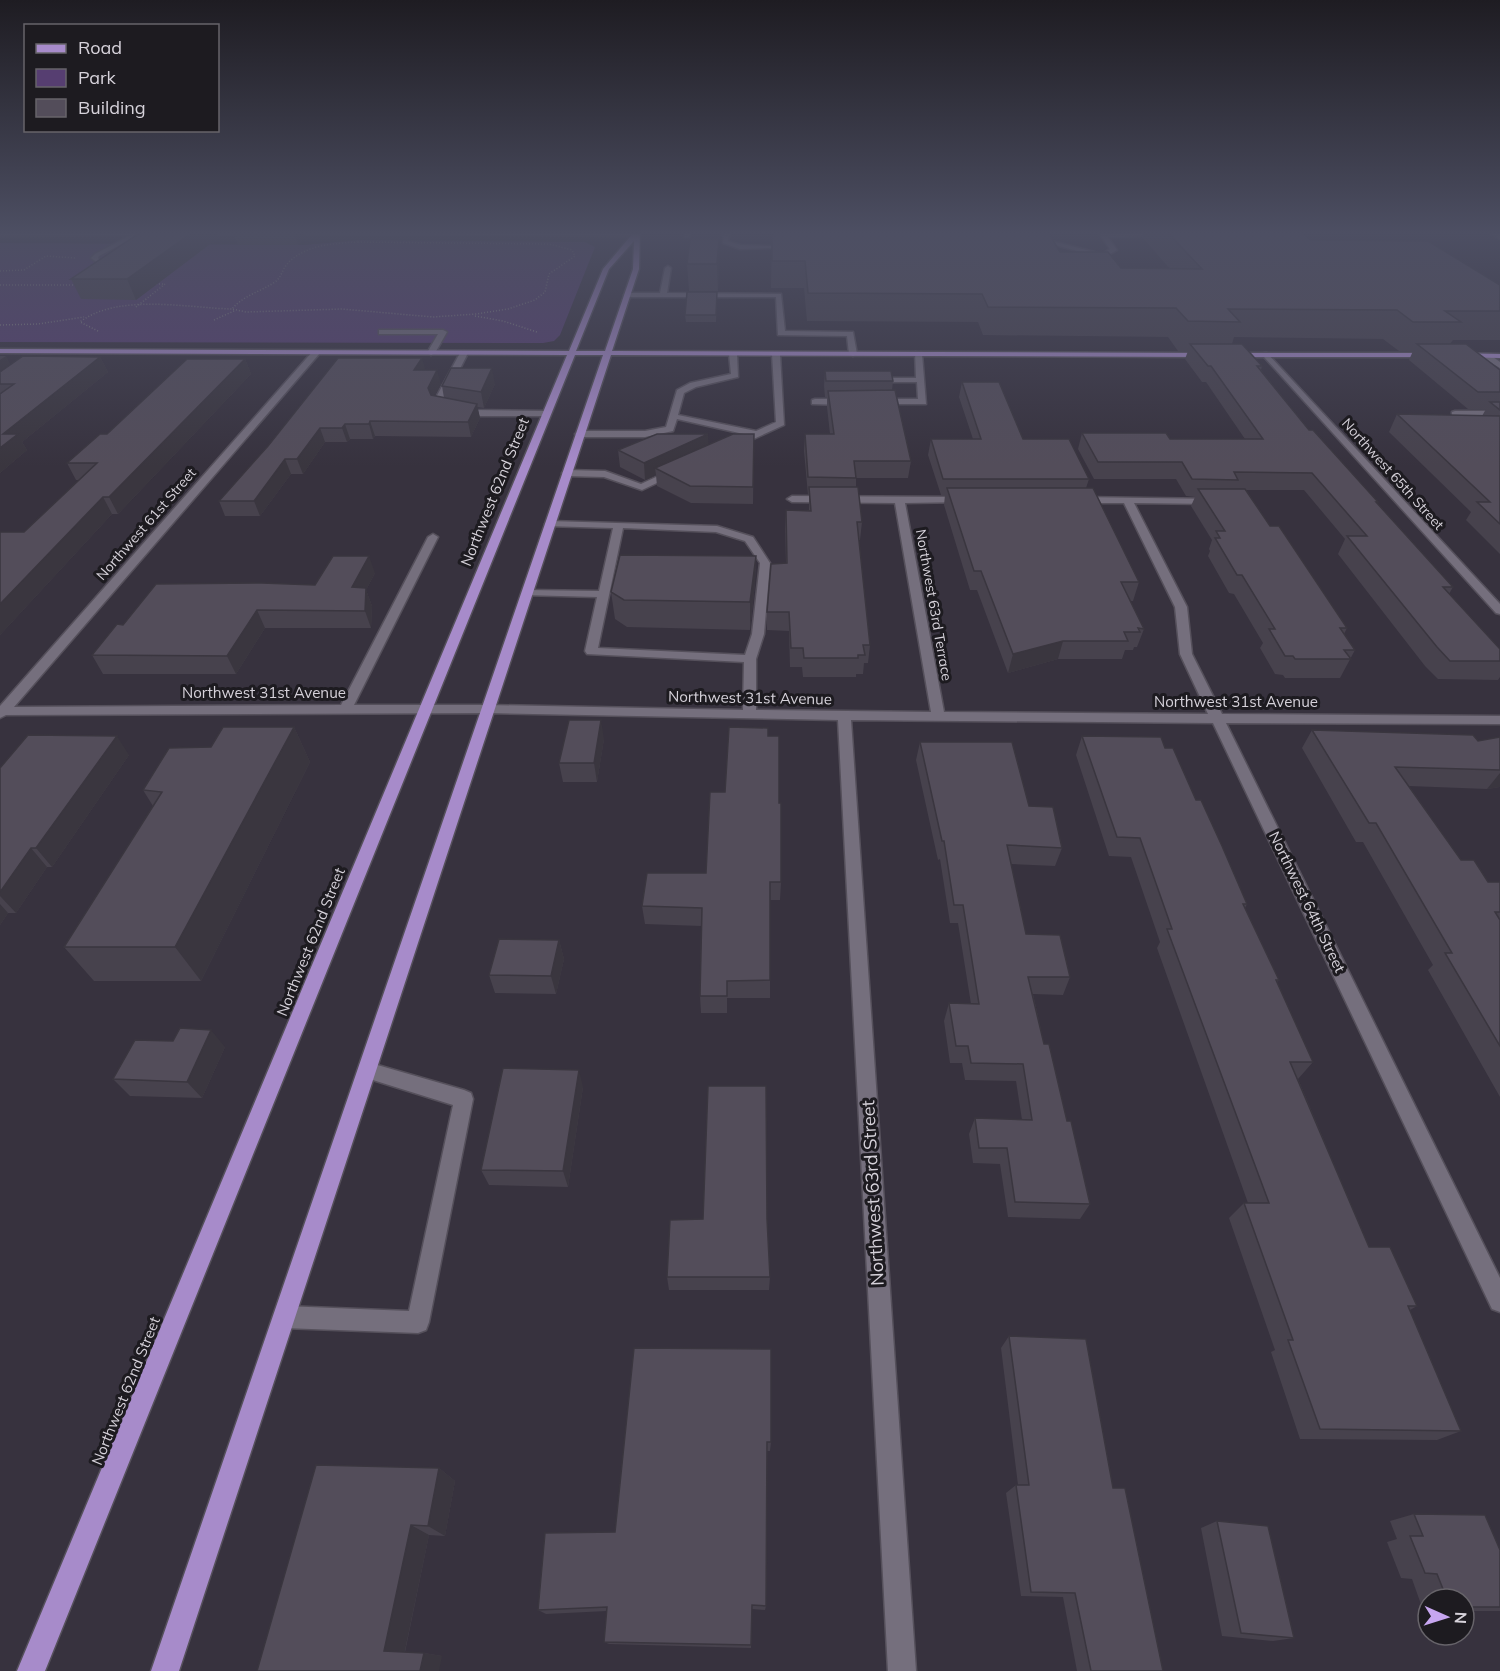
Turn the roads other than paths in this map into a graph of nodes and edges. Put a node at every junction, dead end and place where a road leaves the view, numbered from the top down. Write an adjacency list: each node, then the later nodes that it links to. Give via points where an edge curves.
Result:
1 (589, 310): 10 (main road, Northwest 62nd Street)
2 (622, 310): 11 (main road)
3 (780, 310): 14 (street, via 782,333 850,334)
4 (382, 332): 8 (street, via 443,332)
5 (0, 351): 6 (main road)
6 (52, 351): 7 (main road); 21 (street)
7 (316, 353): 8 (main road); 53 (street, Northwest 61st Street)
8 (431, 353): 9 (main road)
9 (464, 353): 10 (main road); 28 (street, via 437,403 439,406 474,413)
10 (571, 353): 11 (main road); 28 (main road, Northwest 62nd Street)
11 (607, 354): 12 (main road); 32 (main road)
12 (733, 354): 13 (main road); 31 (street, via 735,375 680,392)
13 (776, 354): 14 (main road); 33 (street, via 781,423)
14 (853, 354): 15 (main road)
15 (918, 354): 16 (main road); 24 (street)
16 (1266, 355): 17 (main road); 48 (street, Northwest 65th Street)
17 (1442, 356)
18 (1453, 356): 19 (main road)
19 (1486, 356): 20 (main road); 22 (street)
20 (1500, 356)
21 (35, 363)
22 (1500, 366)
23 (867, 380): 24 (street)
24 (921, 380): 27 (street, via 923,402)
25 (815, 402): 26 (street)
26 (851, 402)
27 (863, 402)
28 (546, 414): 51 (main road, Northwest 62nd Street)
29 (1455, 414): 30 (street)
30 (1500, 414)
31 (673, 416): 32 (street, via 669,429 645,434); 33 (street)
32 (580, 434): 36 (main road)
33 (756, 434): 34 (street)
34 (725, 448)
35 (684, 468): 36 (street, via 642,487 605,474)
36 (567, 473): 43 (main road)
37 (792, 499): 38 (street)
38 (900, 500): 39 (street); 56 (street, Northwest 63rd Terrace)
39 (971, 500)
40 (1067, 500): 41 (street)
41 (1127, 500): 42 (street); 57 (street, Northwest 64th Street, via 1182,607 1186,654)
42 (1226, 501)
43 (550, 524): 44 (street); 46 (main road)
44 (619, 525): 47 (street); 49 (street, via 717,530 749,539 765,562 758,634)
45 (434, 537): 50 (street)
46 (527, 593): 47 (street); 52 (main road)
47 (603, 594): 49 (street, via 591,651)
48 (1500, 611)
49 (750, 659): 54 (street)
50 (346, 709): 51 (street, Northwest 31st Avenue); 53 (street, Northwest 31st Avenue)
51 (425, 709): 52 (street, Northwest 31st Avenue); 62 (main road, Northwest 62nd Street)
52 (489, 709): 54 (street, Northwest 31st Avenue); 59 (main road)
53 (1, 712)
54 (749, 714): 55 (street, Northwest 31st Avenue)
55 (844, 716): 56 (street, Northwest 31st Avenue); 64 (street, Northwest 63rd Street)
56 (938, 716): 57 (street, Northwest 31st Avenue)
57 (1218, 718): 58 (street, Northwest 31st Avenue); 60 (street, Northwest 64th Street)
58 (1500, 720)
59 (367, 1070): 61 (main road); 61 (street, via 464,1099 418,1322)
60 (1500, 1301)
61 (284, 1317): 63 (main road)
62 (31, 1671)
63 (165, 1671)
64 (902, 1671)

